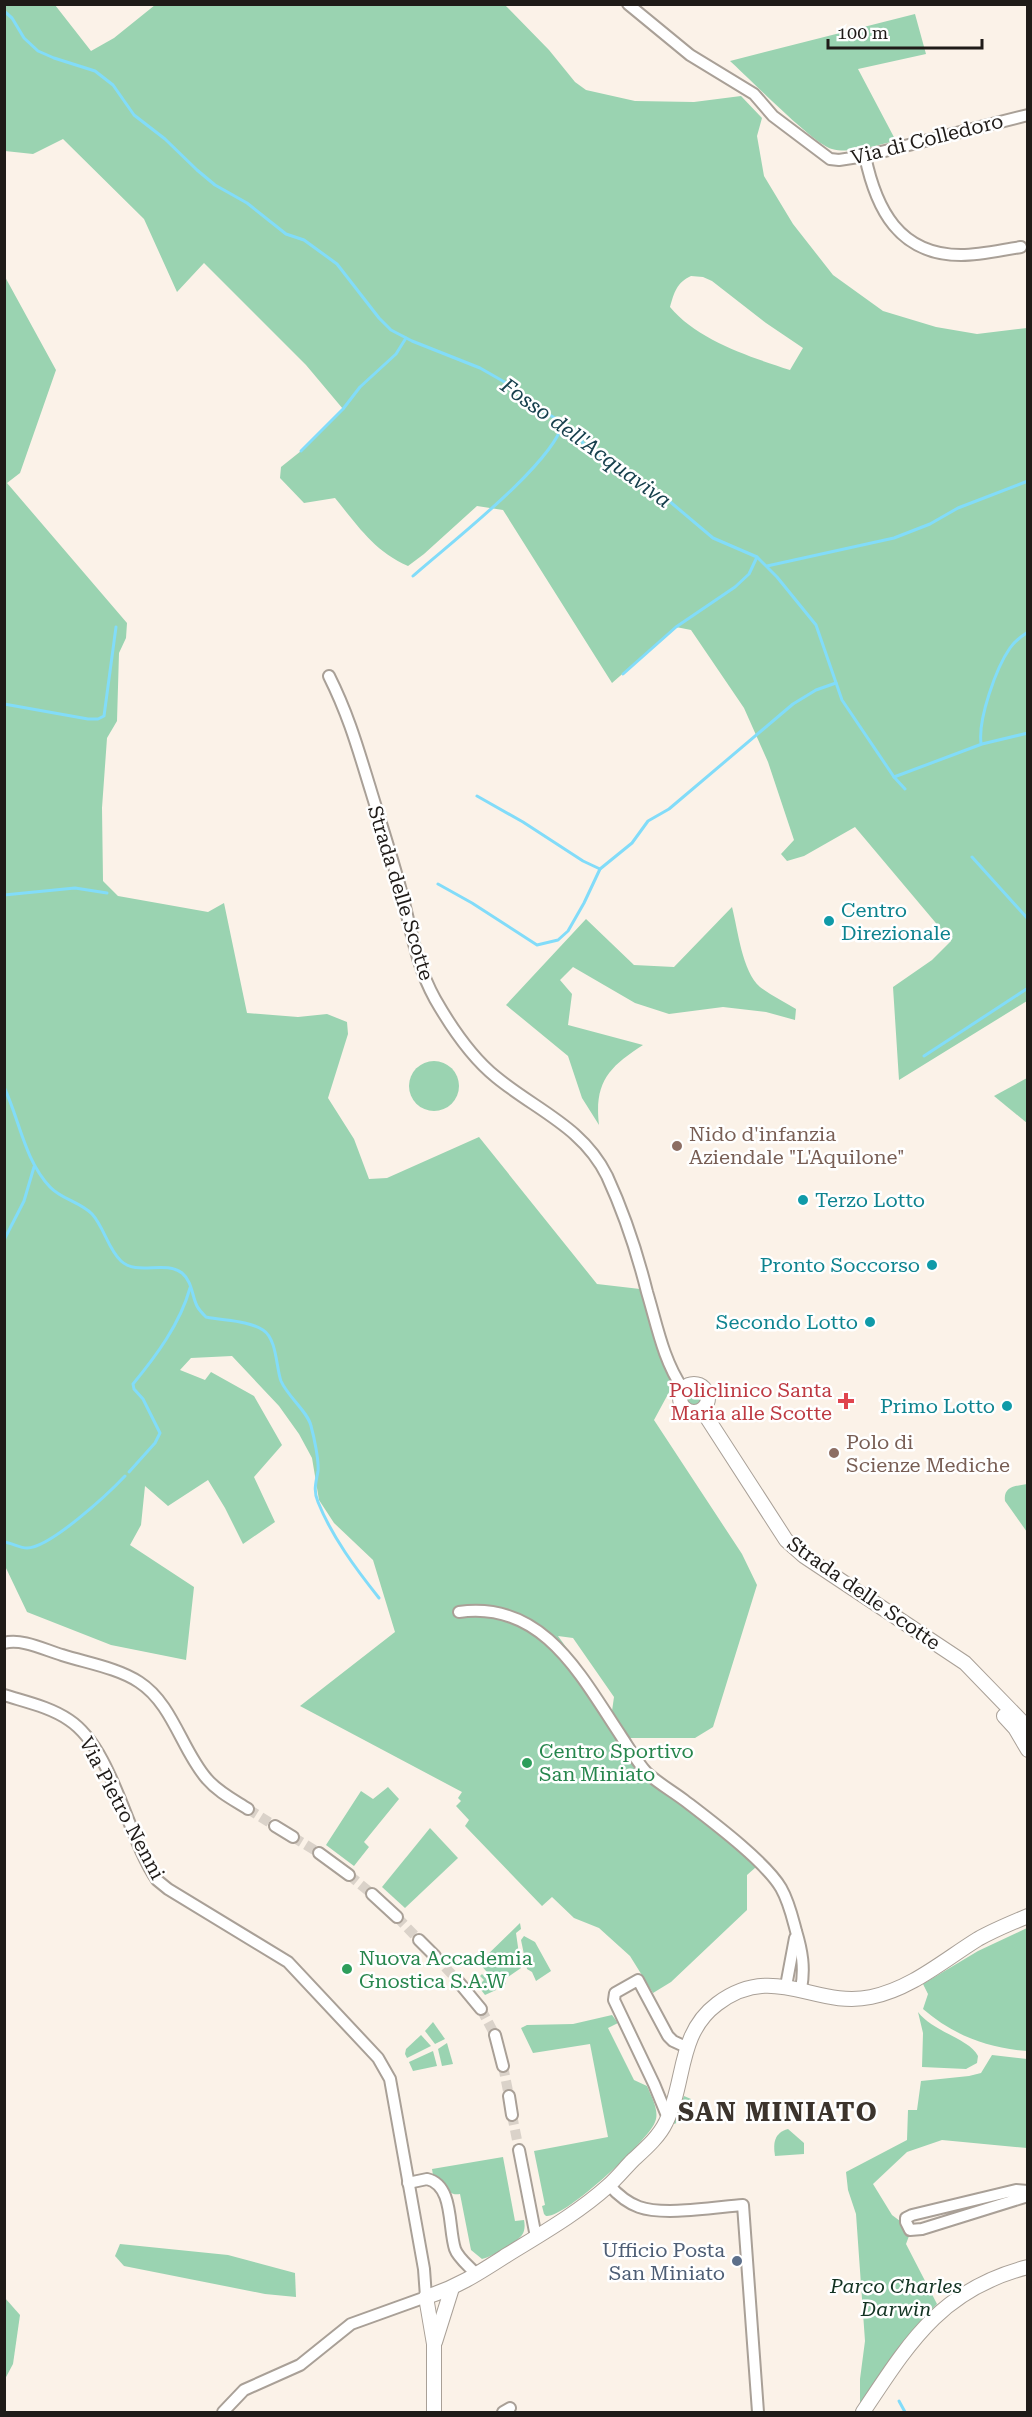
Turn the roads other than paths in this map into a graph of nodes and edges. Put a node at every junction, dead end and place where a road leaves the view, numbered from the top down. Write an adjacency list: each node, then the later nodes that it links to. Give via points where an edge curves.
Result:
1 (628, 4): 3 (street, Via di Colledoro, via 690,55 754,94 773,116 823,156 839,160)
2 (1028, 115): 3 (street, Via di Colledoro)
3 (865, 156): 4 (street, via 880,206 892,224 916,243 958,255)
4 (1021, 247)
5 (329, 676): 6 (street, Strada delle Scotte, via 354,732 427,983 483,1065 565,1124 598,1160 632,1240 668,1362)
6 (683, 1389): 7 (street, Strada delle Scotte, via 682,1406 693,1412); 7 (street, Strada delle Scotte, via 693,1384 704,1388 708,1400)
7 (702, 1410): 10 (street, Strada delle Scotte, via 786,1540 804,1556 955,1656)
8 (459, 1612): 22 (street, via 489,1611 516,1618 557,1646 649,1774 773,1877 789,1904)
9 (4, 1643): 14 (street, via 15,1641 33,1646 141,1683 159,1701 207,1779)
10 (984, 1681): 12 (street, Strada delle Scotte); 13 (street, via 990,1699)
11 (4, 1695): 38 (street, Via Pietro Nenni, via 52,1711 84,1732 157,1880 288,1962 378,2058 391,2085)
12 (1028, 1728)
13 (1028, 1750)
14 (248, 1809)
15 (274, 1826): 16 (street)
16 (292, 1837)
17 (319, 1853): 18 (street)
18 (349, 1875)
19 (372, 1894): 21 (street)
20 (1028, 1916): 27 (street, via 990,1932 922,1976 883,1994 846,1999)
21 (398, 1917)
22 (796, 1928): 26 (street); 27 (street, via 803,1958)
23 (419, 1940): 24 (street)
24 (435, 1956)
25 (457, 1980): 28 (street)
26 (786, 1986): 27 (street); 30 (street, via 750,1988 724,1999 699,2022)
27 (801, 1989)
28 (481, 2009)
29 (495, 2035): 31 (street)
30 (686, 2047): 32 (street, via 668,2036 638,1980 615,1993 613,1998); 33 (street)
31 (503, 2066)
32 (654, 2084): 33 (street); 36 (street)
33 (676, 2090): 36 (street)
34 (509, 2096): 35 (street)
35 (513, 2115)
36 (668, 2118): 39 (street, via 656,2137)
37 (519, 2150): 42 (street)
38 (408, 2183): 44 (street, via 427,2179 438,2184 446,2201 456,2251); 46 (street, Via Pietro Nenni)
39 (609, 2185): 42 (street); 50 (street, via 628,2202 647,2209 743,2205)
40 (1028, 2191): 41 (street, via 1016,2190 912,2215 906,2222 910,2230 922,2229)
41 (1028, 2196)
42 (536, 2237): 44 (street)
43 (1028, 2267): 51 (street, via 981,2285 938,2313 912,2341)
44 (476, 2274): 45 (street)
45 (452, 2289): 46 (street); 47 (street)
46 (426, 2296): 47 (street); 48 (street, via 351,2324 300,2365 244,2390)
47 (434, 2344): 49 (street)
48 (223, 2412)
49 (434, 2412)
50 (758, 2412)
51 (863, 2412)

